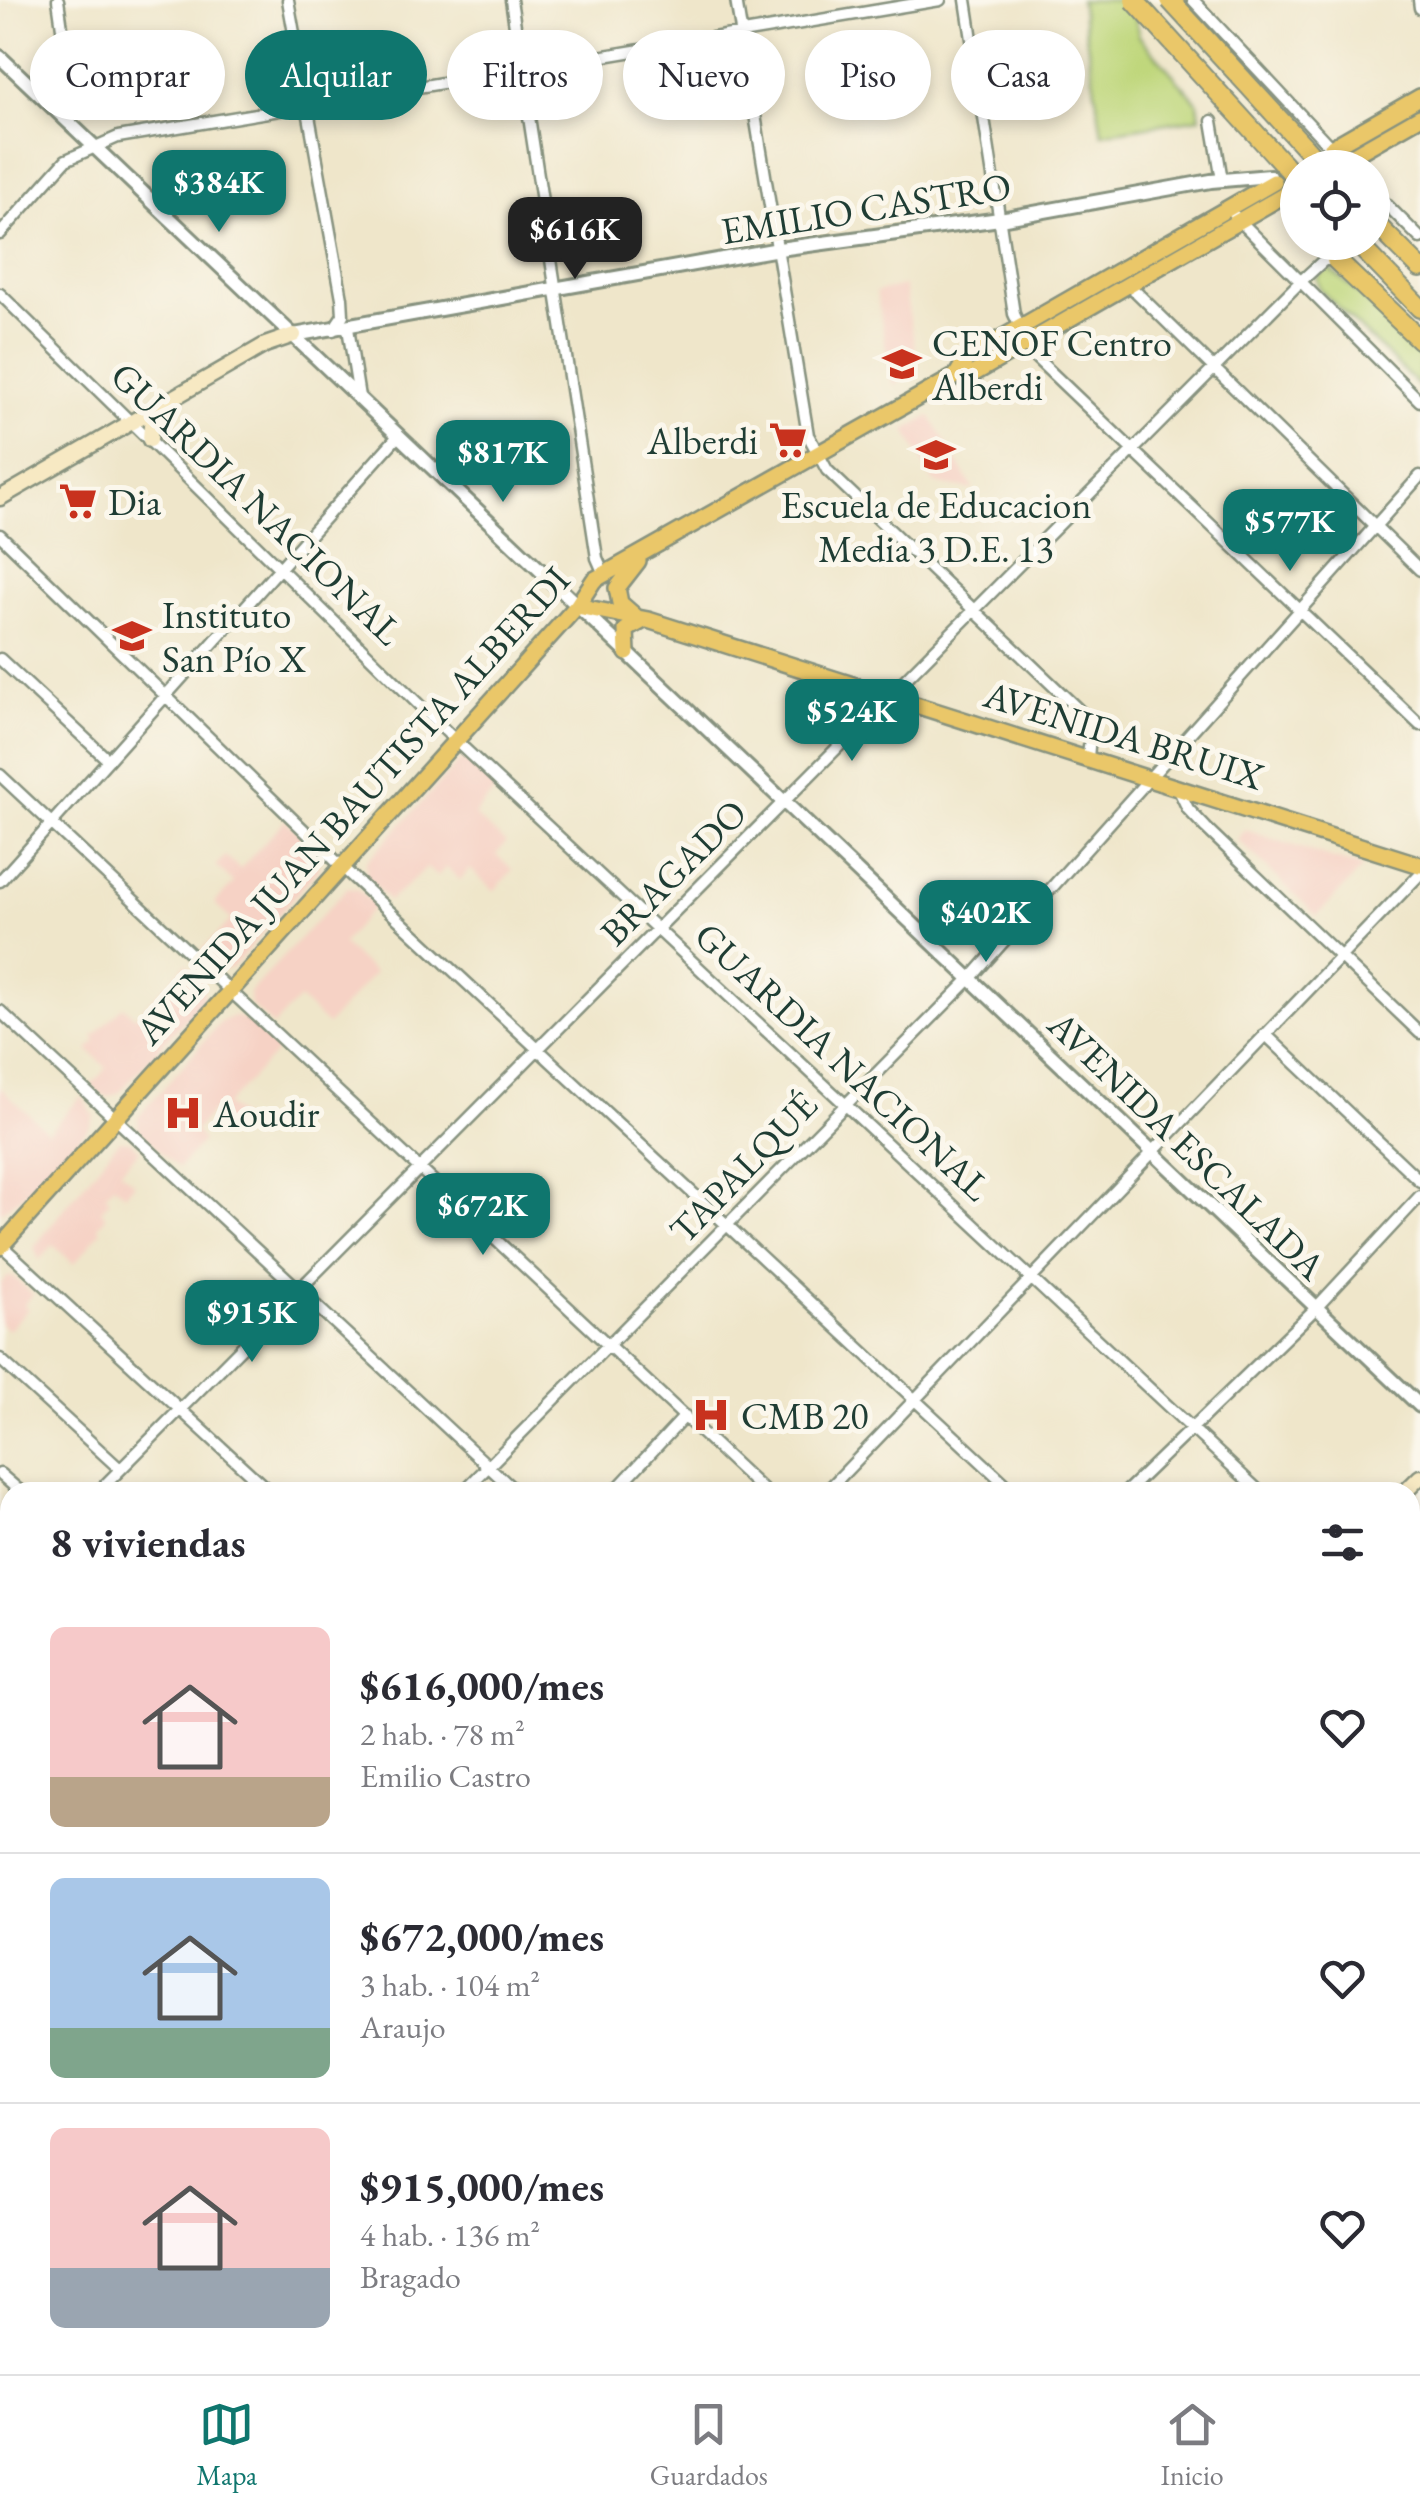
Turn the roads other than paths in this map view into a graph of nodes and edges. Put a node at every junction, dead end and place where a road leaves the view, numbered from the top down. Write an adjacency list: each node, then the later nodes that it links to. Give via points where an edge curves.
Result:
1 (58, 0): 12 (street)
2 (288, 0): 13 (street)
3 (511, 0): 14 (street)
4 (736, 0): 15 (street)
5 (940, 0): 15 (street)
6 (966, 0): 37 (street)
7 (1134, 0): 32 (highway, bridge)
8 (1170, 0): 27 (highway, bridge)
9 (1193, 0): 28 (street)
10 (1419, 0): 11 (street)
11 (1420, 8)
12 (62, 30)
13 (293, 30)
14 (515, 30)
15 (741, 30)
16 (0, 57): 17 (street, AVENIDA ESCALADA)
17 (30, 86)
18 (1420, 97): 29 (main road)
19 (245, 116): 26 (street)
20 (1420, 117): 30 (main road)
21 (65, 120): 26 (street, AVENIDA ESCALADA)
22 (310, 120): 53 (street, via 342,298 343,315)
23 (529, 120): 48 (street)
24 (756, 120): 41 (street)
25 (1212, 121): 31 (street)
26 (92, 146): 38 (street, via 66,160); 55 (street, AVENIDA ESCALADA)
27 (1327, 150)
28 (1328, 150)
29 (1350, 150)
30 (1356, 150)
31 (1222, 180): 33 (street, EMILIO CASTRO); 37 (street, EMILIO CASTRO)
32 (1280, 181)
33 (1280, 183)
34 (1280, 184): 36 (main road, AVENIDA JUAN BAUTISTA ALBERDI)
35 (1390, 208): 40 (street)
36 (1234, 214): 46 (street); 47 (main road, AVENIDA JUAN BAUTISTA ALBERDI); 51 (main road, AVENIDA JUAN BAUTISTA ALBERDI)
37 (1000, 219): 41 (street, EMILIO CASTRO); 51 (street)
38 (0, 234)
39 (1390, 238): 45 (highway)
40 (1420, 238)
41 (778, 249): 48 (street, EMILIO CASTRO); 66 (street, via 808,435)
42 (1324, 260): 46 (street, BRAGADO)
43 (1336, 260): 54 (highway)
44 (1373, 260): 50 (highway)
45 (1420, 268)
46 (1298, 283): 57 (street, BRAGADO); 61 (street)
47 (1130, 286): 56 (main road, AVENIDA JUAN BAUTISTA ALBERDI); 57 (street)
48 (556, 290): 52 (street, EMILIO CASTRO); 74 (street)
49 (0, 294): 62 (street, GUARDIA NACIONAL)
50 (1420, 308)
51 (1020, 327): 56 (street); 58 (main road, AVENIDA JUAN BAUTISTA ALBERDI, via 967,358)
52 (348, 328): 53 (street, EMILIO CASTRO); 60 (street)
53 (333, 330): 55 (street, EMILIO CASTRO)
54 (1414, 333)
55 (294, 335): 59 (main road); 60 (street, AVENIDA ESCALADA)
56 (1027, 343): 58 (main road, AVENIDA JUAN BAUTISTA ALBERDI, via 973,374); 65 (street)
57 (1214, 370): 65 (street, BRAGADO); 69 (street)
58 (956, 376): 66 (main road, AVENIDA JUAN BAUTISTA ALBERDI)
59 (176, 395): 62 (main road); 64 (main road, via 154,418)
60 (360, 397): 63 (street, AVENIDA ESCALADA)
61 (1420, 401)
62 (130, 421): 64 (street, GUARDIA NACIONAL); 68 (main road)
63 (398, 436): 72 (street); 75 (street, AVENIDA ESCALADA)
64 (150, 440): 72 (street, GUARDIA NACIONAL)
65 (1132, 452): 76 (street); 77 (street, BRAGADO)
66 (818, 455): 71 (main road, AVENIDA JUAN BAUTISTA ALBERDI); 77 (street)
67 (1420, 476): 69 (street, TAPALQUÉ)
68 (0, 498)
69 (1375, 528): 73 (street); 76 (street, TAPALQUÉ)
70 (0, 535): 81 (street)
71 (645, 554): 74 (main road, AVENIDA JUAN BAUTISTA ALBERDI); 78 (main road, via 617,588 620,603)
72 (280, 567): 81 (street); 84 (street, GUARDIA NACIONAL)
73 (1420, 570)
74 (604, 574): 75 (main road, AVENIDA JUAN BAUTISTA ALBERDI)
75 (577, 606): 78 (main road, AVENIDA BRUIX); 79 (street, AVENIDA ESCALADA); 84 (main road, AVENIDA JUAN BAUTISTA ALBERDI)
76 (1300, 611): 83 (street); 88 (street, TAPALQUÉ)
77 (975, 612): 82 (street, BRAGADO); 85 (street, via 1085,716 1091,727)
78 (642, 618): 79 (main road, via 626,630); 82 (main road, AVENIDA BRUIX)
79 (627, 653): 90 (street, AVENIDA ESCALADA)
80 (0, 659): 86 (street)
81 (166, 696): 86 (street); 93 (street)
82 (891, 696): 85 (main road, AVENIDA BRUIX); 90 (street, BRAGADO)
83 (1420, 724)
84 (455, 740): 93 (main road, AVENIDA JUAN BAUTISTA ALBERDI); 96 (street, GUARDIA NACIONAL)
85 (1088, 758): 88 (main road, AVENIDA BRUIX)
86 (107, 760): 91 (street)
87 (0, 776): 91 (street)
88 (1150, 777): 89 (main road, AVENIDA BRUIX); 98 (street, TAPALQUÉ)
89 (1176, 785): 92 (main road, AVENIDA BRUIX); 97 (street, via 1197,819)
90 (784, 803): 96 (street, BRAGADO); 98 (street, AVENIDA ESCALADA)
91 (50, 825): 95 (street); 99 (street)
92 (1420, 865)
93 (342, 867): 99 (main road, AVENIDA JUAN BAUTISTA ALBERDI); 103 (street)
94 (1420, 874): 97 (street)
95 (0, 880)
96 (658, 928): 103 (street, BRAGADO); 104 (street, GUARDIA NACIONAL)
97 (1338, 956): 101 (street); 102 (street)
98 (970, 979): 104 (street, TAPALQUÉ); 106 (street, AVENIDA ESCALADA)
99 (228, 994): 105 (main road, AVENIDA JUAN BAUTISTA ALBERDI); 107 (street)
100 (0, 1012): 105 (street)
101 (1265, 1034): 106 (street); 108 (street)
102 (1420, 1034)
103 (539, 1051): 107 (street, BRAGADO); 110 (street)
104 (846, 1105): 110 (street, TAPALQUÉ); 112 (street, GUARDIA NACIONAL)
105 (116, 1120): 111 (main road, AVENIDA JUAN BAUTISTA ALBERDI); 113 (street)
106 (1153, 1154): 112 (street); 114 (street, AVENIDA ESCALADA)
107 (418, 1172): 113 (street, BRAGADO); 115 (street)
108 (1420, 1180)
109 (1420, 1196): 114 (street)
110 (727, 1226): 115 (street, TAPALQUÉ); 117 (street)
111 (0, 1245): 119 (street)
112 (1032, 1277): 117 (street); 121 (street, GUARDIA NACIONAL)
113 (299, 1292): 119 (street, BRAGADO); 122 (street)
114 (1316, 1308): 118 (street, AVENIDA ESCALADA); 121 (street)
115 (608, 1346): 120 (street); 122 (street, TAPALQUÉ)
116 (0, 1359): 123 (street)
117 (914, 1400): 132 (street); 133 (street)
118 (1420, 1406)
119 (177, 1408): 123 (street, BRAGADO); 124 (street)
120 (684, 1416): 130 (street); 131 (street)
121 (1191, 1428): 134 (street); 135 (street, GUARDIA NACIONAL)
122 (488, 1467): 128 (street, TAPALQUÉ); 129 (street)
123 (120, 1469): 125 (street, BRAGADO)
124 (253, 1477): 126 (street); 127 (street)
125 (108, 1482)
126 (248, 1482)
127 (259, 1482)
128 (472, 1482)
129 (505, 1482)
130 (623, 1482)
131 (754, 1482)
132 (836, 1482)
133 (1003, 1482)
134 (1136, 1482)
135 (1249, 1482)

